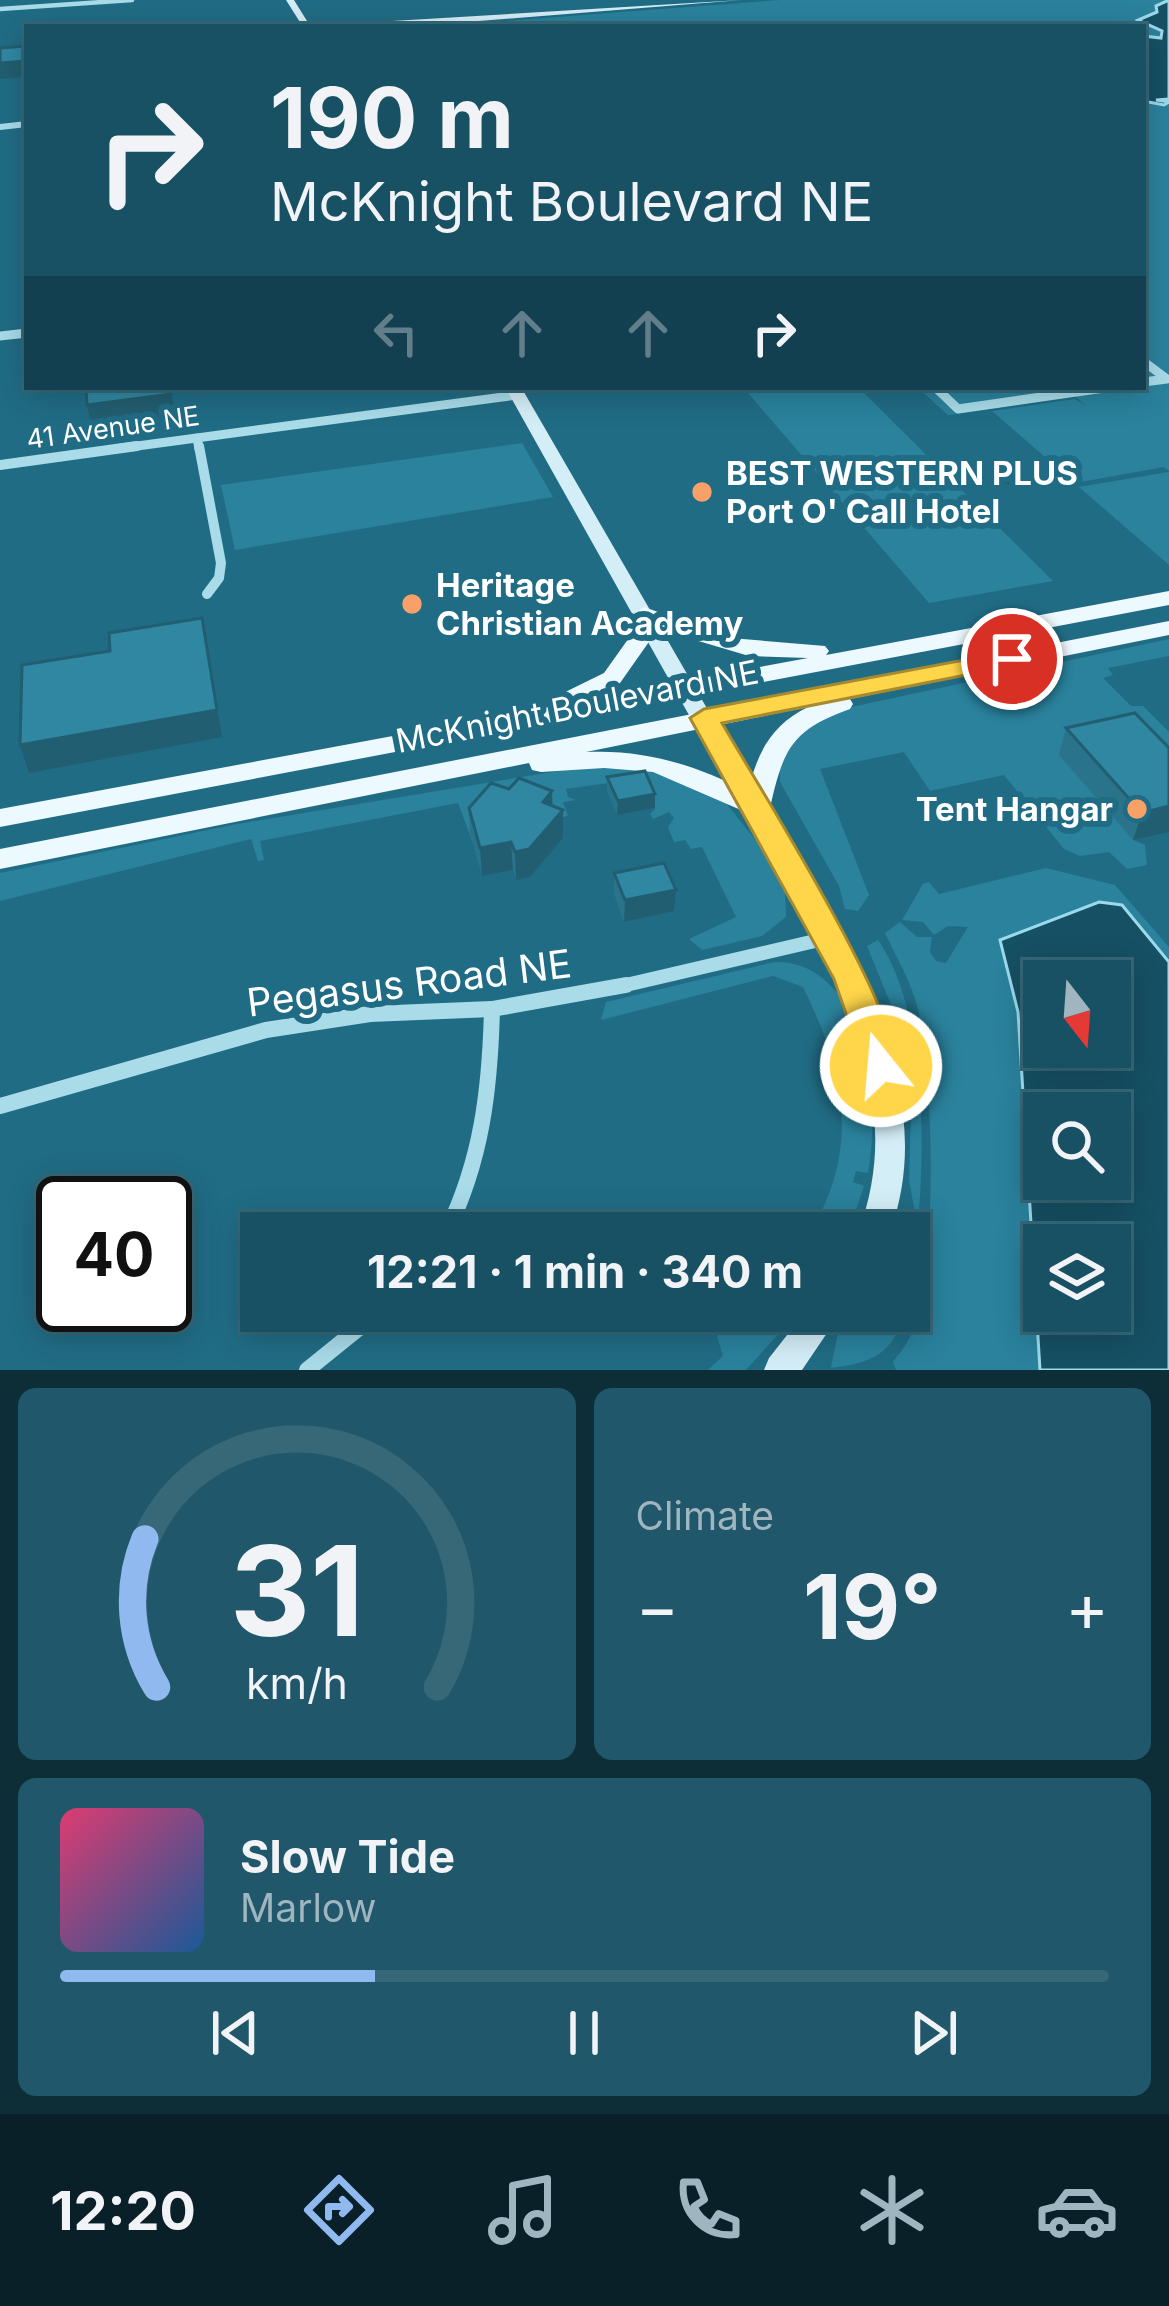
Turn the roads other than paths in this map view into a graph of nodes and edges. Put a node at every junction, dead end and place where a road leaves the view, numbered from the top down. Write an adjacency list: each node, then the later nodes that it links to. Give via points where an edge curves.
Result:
1 (129, 0): 6 (street)
2 (280, 0): 7 (main road)
3 (290, 0): 7 (main road)
4 (694, 0): 8 (main road)
5 (736, 0): 9 (main road)
6 (0, 9)
7 (298, 24)
8 (376, 24)
9 (410, 24)
10 (1146, 364): 11 (street, via 1167,379)
11 (1146, 382)
12 (938, 390): 13 (street, via 958,409)
13 (1091, 390)
14 (515, 391): 15 (street, 41 Avenue NE); 19 (main road)
15 (197, 438): 16 (street, 41 Avenue NE); 17 (street, via 221,563)
16 (0, 465)
17 (207, 594)
18 (1169, 598): 20 (main road, McKnight Boulevard NE)
19 (647, 619): 20 (main road, via 761,653); 24 (main road); 26 (main road, via 612,678)
20 (1016, 627): 22 (main road, McKnight Boulevard NE)
21 (1169, 628): 23 (main road, McKnight Boulevard NE)
22 (954, 638): 24 (main road, McKnight Boulevard NE); 25 (main road, via 733,699)
23 (1058, 650): 25 (main road, McKnight Boulevard NE); 29 (main road, via 871,695 796,723 773,744)
24 (689, 690): 25 (main road); 26 (main road, McKnight Boulevard NE); 27 (main road, via 661,708)
25 (704, 718): 27 (main road, McKnight Boulevard NE); 29 (main road)
26 (507, 724): 30 (main road, McKnight Boulevard NE)
27 (415, 775): 28 (main road, McKnight Boulevard NE)
28 (337, 791): 29 (main road, via 625,758 687,770); 31 (main road, McKnight Boulevard NE)
29 (757, 808): 32 (main road)
30 (0, 818)
31 (0, 859)
32 (830, 938): 33 (street, Pegasus Road NE); 36 (main road, via 875,1037 887,1095 891,1156)
33 (492, 1009): 34 (street, Pegasus Road NE, via 370,1014 266,1030); 35 (street, via 482,1151)
34 (0, 1106)
35 (455, 1212)
36 (882, 1212)
37 (354, 1332): 39 (street)
38 (810, 1332): 40 (main road)
39 (307, 1370)
40 (781, 1370)

